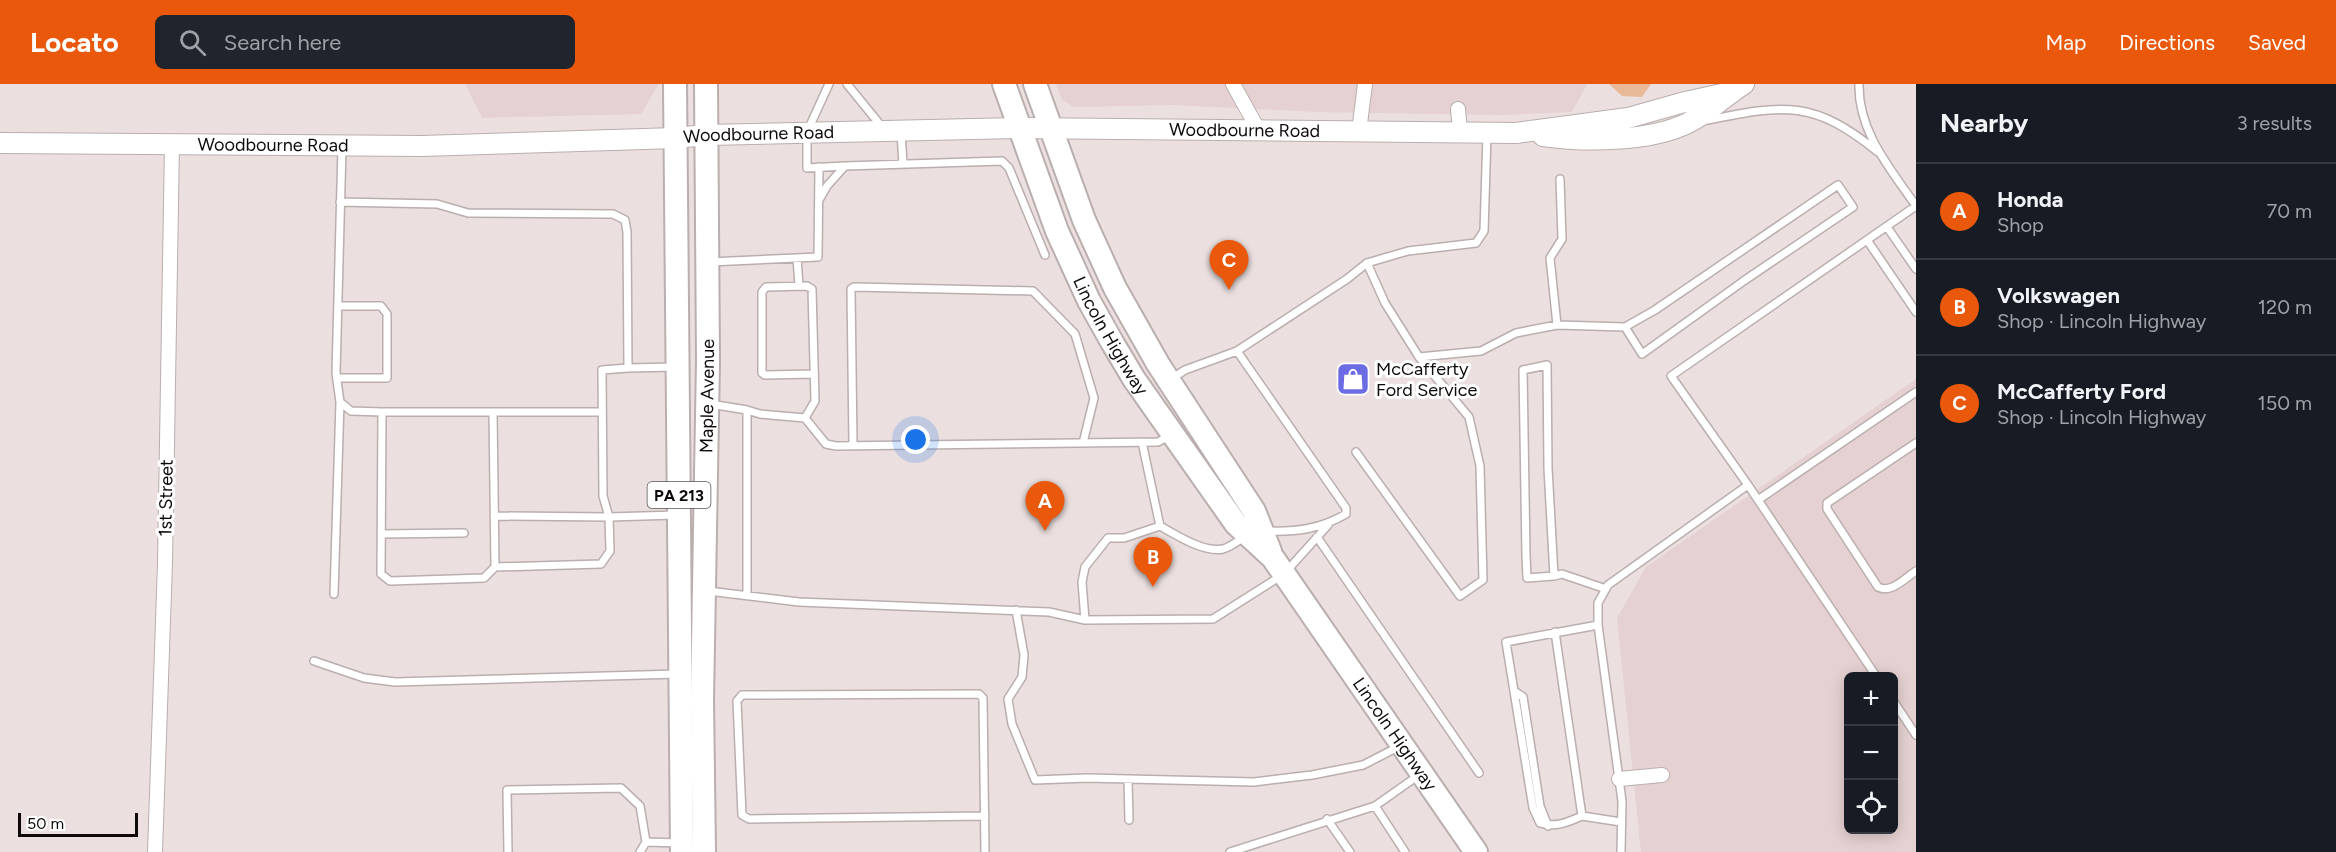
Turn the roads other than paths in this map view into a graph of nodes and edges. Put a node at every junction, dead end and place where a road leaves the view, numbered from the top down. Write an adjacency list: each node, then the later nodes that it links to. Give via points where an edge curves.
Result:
1 (675, 84): 23 (main road, Maple Avenue / PA 213)
2 (706, 84): 22 (main road, Maple Avenue / PA 213)
3 (829, 84): 17 (lane)
4 (847, 84): 15 (lane)
5 (1004, 84): 13 (main road, Lincoln Highway)
6 (1035, 84): 14 (main road, Lincoln Highway)
7 (1233, 84): 16 (street)
8 (1365, 84): 18 (street)
9 (1858, 84): 27 (lane, via 1860,112)
10 (1738, 88): 12 (main road, Woodbourne Road); 21 (main road, Woodbourne Road, via 1628,118)
11 (1458, 109): 19 (street)
12 (1688, 123): 21 (main road, Woodbourne Road, via 1659,132 1600,140); 27 (lane, via 1755,110 1793,110 1827,118)
13 (1019, 128): 14 (main road, Woodbourne Road); 15 (main road, Woodbourne Road); 32 (main road, Lincoln Highway)
14 (1051, 130): 16 (main road, Woodbourne Road); 54 (main road, Lincoln Highway, via 1099,255)
15 (893, 131): 17 (main road, Woodbourne Road); 28 (lane)
16 (1259, 131): 18 (main road, Woodbourne Road)
17 (807, 132): 22 (main road, Woodbourne Road); 30 (lane, via 807,168)
18 (1359, 132): 19 (main road, Woodbourne Road)
19 (1460, 132): 20 (main road, Woodbourne Road)
20 (1487, 132): 21 (main road, Woodbourne Road); 41 (lane, via 1484,231 1476,243 1408,251)
21 (1516, 133)
22 (706, 135): 23 (main road, Woodbourne Road); 40 (main road, Maple Avenue / PA 213)
23 (675, 138): 26 (main road, Woodbourne Road); 51 (main road, Maple Avenue / PA 213)
24 (0, 143): 25 (main road, Woodbourne Road)
25 (172, 144): 26 (main road, Woodbourne Road); 111 (street, 1st Street, via 165,563)
26 (342, 146): 34 (lane)
27 (1878, 152): 35 (lane)
28 (903, 164): 29 (lane); 32 (lane, via 1002,161)
29 (845, 166): 30 (lane); 33 (lane)
30 (819, 167): 33 (lane)
31 (1560, 179): 46 (lane, via 1562,239 1550,258)
32 (1032, 194): 38 (lane); 63 (main road, Lincoln Highway, via 1061,240 1089,301 1134,379)
33 (819, 200): 39 (lane, via 818,256)
34 (340, 202): 44 (lane); 50 (lane, via 437,204 468,213 613,214 625,220)
35 (1916, 206): 36 (lane)
36 (1887, 227): 37 (lane); 42 (lane)
37 (1867, 240): 45 (lane); 69 (lane, via 1671,376)
38 (1045, 255)
39 (797, 258): 40 (lane); 43 (lane)
40 (707, 262): 57 (main road, Maple Avenue / PA 213)
41 (1367, 263): 48 (lane); 49 (lane, via 1385,303)
42 (1916, 269)
43 (799, 286): 52 (lane, via 812,289); 52 (lane, via 766,287 762,292 762,373)
44 (338, 306): 53 (lane); 53 (lane, via 381,306 387,314 387,378)
45 (1916, 312)
46 (1557, 325): 47 (lane); 49 (lane, via 1516,333 1481,351)
47 (1625, 327): 47 (lane, via 1642,354 1852,207 1838,185)
48 (1237, 351): 54 (lane, via 1185,370); 74 (lane, via 1346,508 1346,514)
49 (1419, 357): 68 (lane, via 1469,417 1480,465 1483,580 1460,596)
50 (628, 368): 51 (lane); 61 (lane, via 602,370)
51 (678, 368): 71 (main road, Maple Avenue / PA 213)
52 (814, 374): 62 (lane, via 815,401)
53 (337, 378): 56 (lane)
54 (1169, 381): 77 (main road, Lincoln Highway, via 1254,511)
55 (1916, 392): 70 (lane)
56 (340, 402): 59 (lane, via 351,411); 86 (lane)
57 (708, 404): 58 (lane); 85 (main road, Maple Avenue / PA 213)
58 (747, 410): 62 (lane); 87 (lane)
59 (382, 412): 60 (lane); 78 (lane)
60 (493, 412): 61 (lane); 72 (lane)
61 (603, 412): 73 (lane, via 603,496)
62 (806, 418): 67 (lane, via 826,444)
63 (1173, 434): 64 (lane, via 1158,442); 77 (main road, Lincoln Highway, via 1236,524)
64 (1142, 442): 65 (lane); 75 (lane)
65 (1083, 443): 67 (lane); 67 (lane, via 1094,398 1075,334 1034,291 854,287)
66 (1916, 443): 82 (lane, via 1827,503 1827,509 1878,587 1889,589)
67 (853, 446)
68 (1356, 452)
69 (1748, 485): 70 (lane); 84 (lane)
70 (1758, 500): 93 (lane)
71 (679, 515): 73 (lane); 94 (main road, Maple Avenue / PA 213)
72 (494, 516): 73 (lane); 81 (lane)
73 (609, 517): 81 (lane, via 610,551 601,564)
74 (1328, 525): 77 (lane); 79 (lane)
75 (1160, 526): 77 (lane, via 1209,548 1223,549); 89 (lane, via 1124,538 1108,538 1085,567)
76 (464, 533): 78 (lane)
77 (1255, 533): 80 (main road, Lincoln Highway)
78 (381, 534): 81 (lane, via 381,574 390,581 484,578)
79 (1317, 537): 80 (lane); 99 (lane)
80 (1278, 566): 89 (lane, via 1213,619); 97 (main road, Lincoln Highway)
81 (495, 567)
82 (1916, 571)
83 (1554, 576): 83 (lane, via 1548,468 1547,365 1523,370 1526,555 1527,578); 84 (lane, via 1562,574)
84 (1606, 589): 90 (lane, via 1598,603)
85 (704, 591): 87 (lane); 114 (main road, Maple Avenue / PA 213)
86 (334, 594)
87 (747, 594): 88 (lane, via 799,602)
88 (1016, 610): 89 (lane); 101 (lane, via 1024,655 1022,677 1008,699 1012,724 1035,780)
89 (1085, 620)
90 (1598, 624): 91 (lane); 102 (lane)
91 (1555, 632): 105 (lane); 105 (lane, via 1506,642 1533,808 1540,823 1548,826)
92 (314, 661): 94 (lane, via 364,678 395,682)
93 (1873, 672)
94 (680, 674): 110 (main road, Maple Avenue / PA 213)
95 (1898, 709): 96 (lane)
96 (1916, 735)
97 (1402, 745): 98 (main road, Lincoln Highway); 101 (lane, via 1363,765 1300,777 1254,782)
98 (1421, 773): 103 (lane); 119 (main road, Lincoln Highway)
99 (1479, 773)
100 (1662, 775): 102 (street)
101 (1128, 779): 107 (lane)
102 (1619, 779): 108 (lane)
103 (1375, 806): 106 (lane); 118 (lane)
104 (985, 816): 104 (lane, via 749,819 742,815 737,701 742,695 979,694 983,698); 115 (lane)
105 (1582, 816): 108 (lane)
106 (1327, 819): 116 (lane); 117 (lane)
107 (1129, 820)
108 (1621, 822): 120 (lane)
109 (646, 842): 110 (lane); 112 (lane, via 640,806 621,788 507,790); 113 (lane)
110 (682, 847)
111 (155, 852)
112 (508, 852)
113 (640, 852)
114 (704, 852)
115 (985, 852)
116 (1230, 852)
117 (1350, 852)
118 (1405, 852)
119 (1476, 852)
120 (1621, 852)

